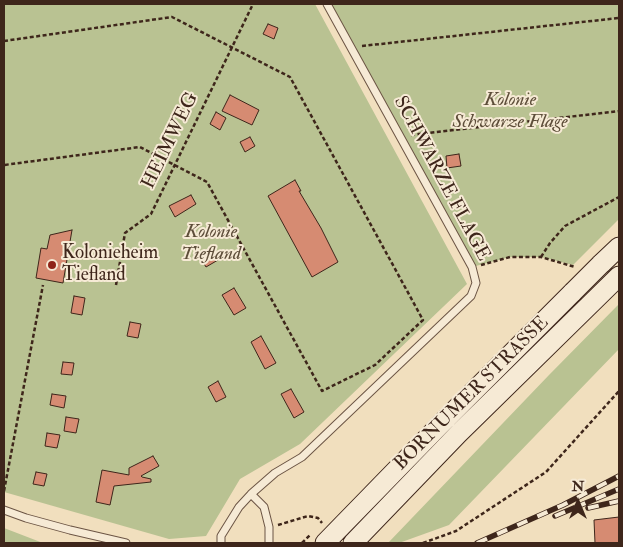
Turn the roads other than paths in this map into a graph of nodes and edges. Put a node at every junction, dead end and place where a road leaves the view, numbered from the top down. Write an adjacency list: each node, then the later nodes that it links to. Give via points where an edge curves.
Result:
1 (327, 4): 4 (lane, SCHWARZE FLAGE, via 472,267 476,283 470,296 302,457 275,473)
2 (619, 247): 6 (main road, BORNUMER STRASSE, bridge)
3 (619, 276): 7 (main road, BORNUMER STRASSE, via 459,433)
4 (251, 494): 9 (lane, SCHWARZE FLAGE, via 221,536); 10 (lane, via 264,507)
5 (4, 510): 8 (lane)
6 (326, 535)
7 (354, 542)
8 (126, 543)
9 (221, 543)
10 (269, 543)

